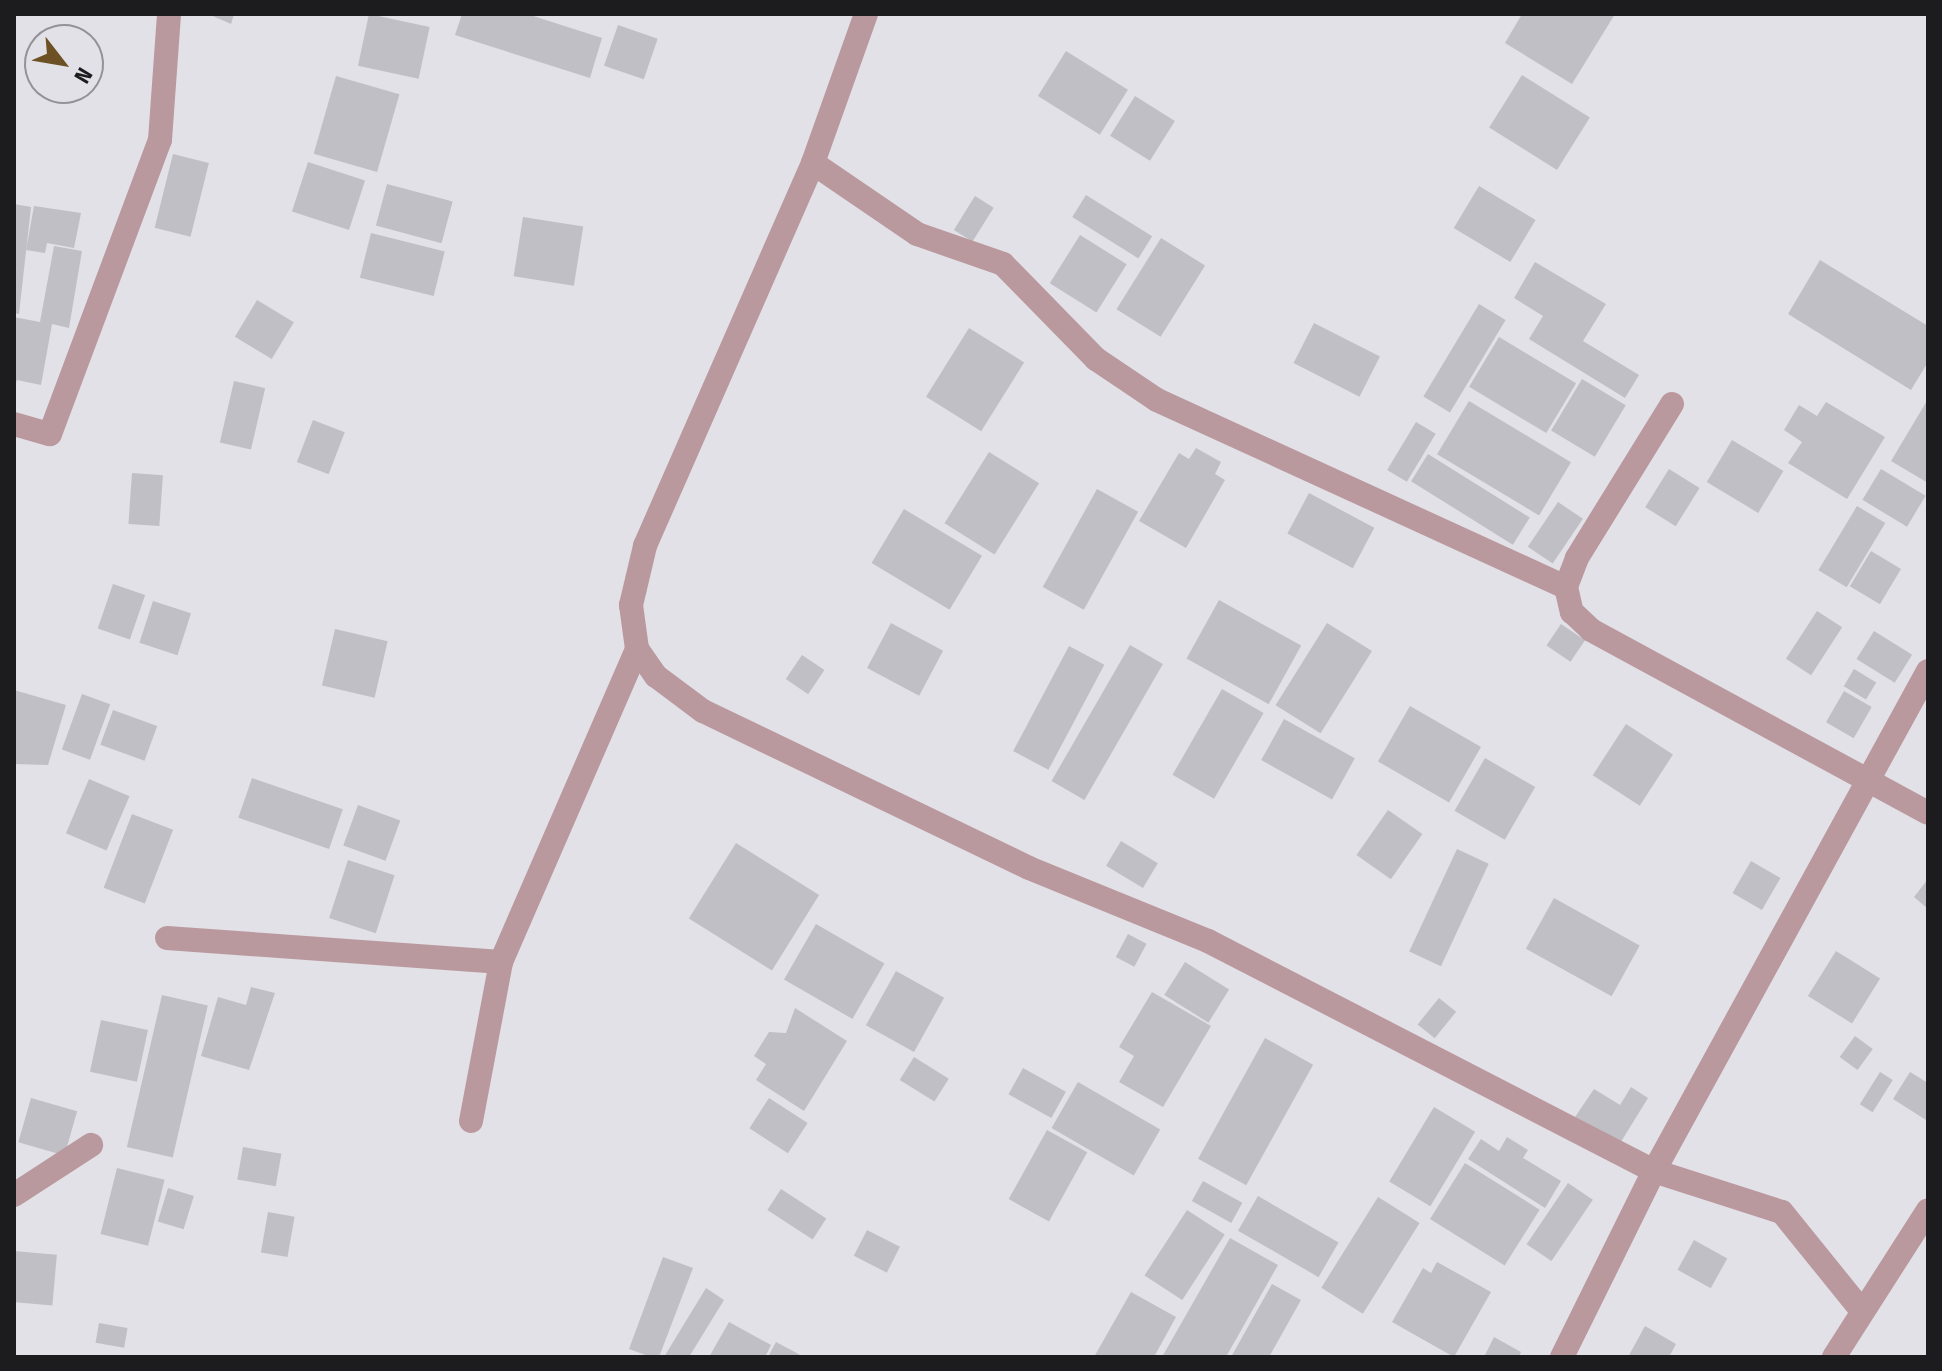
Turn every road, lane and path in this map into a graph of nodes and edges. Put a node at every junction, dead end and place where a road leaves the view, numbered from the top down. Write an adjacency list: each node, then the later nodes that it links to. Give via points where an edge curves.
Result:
1 (169, 14): 5 (street, via 160,140 50,434)
2 (866, 14): 3 (street)
3 (813, 163): 6 (street, via 917,234 1003,264 1096,359 1157,400); 7 (street, via 645,546 631,605)
4 (1672, 404): 6 (street, via 1613,494)
5 (14, 424)
6 (1566, 587): 9 (street, via 1572,612 1591,630)
7 (637, 649): 12 (street); 15 (street, via 656,676 703,711 1029,868 1208,941)
8 (1928, 671): 9 (street)
9 (1868, 776): 10 (street); 15 (street)
10 (1928, 813)
11 (167, 938): 12 (street)
12 (501, 962): 13 (street)
13 (471, 1121)
14 (91, 1145): 16 (street)
15 (1654, 1171): 18 (street, via 1782,1212); 19 (street)
16 (14, 1195)
17 (1928, 1210): 18 (street)
18 (1861, 1310): 20 (street)
19 (1562, 1357)
20 (1834, 1357)

